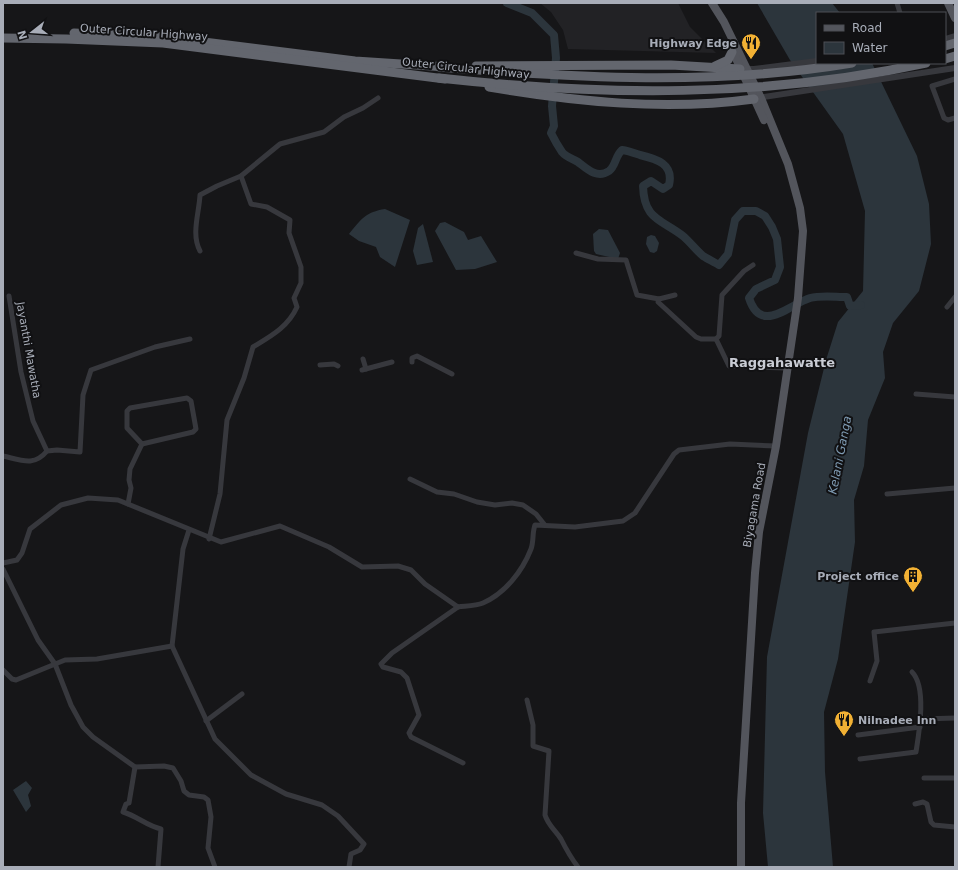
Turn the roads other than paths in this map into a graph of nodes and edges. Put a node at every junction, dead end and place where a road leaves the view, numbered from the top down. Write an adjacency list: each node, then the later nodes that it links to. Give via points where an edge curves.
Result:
1 (712, 3): 6 (main road, Biyagama Road); 14 (main road, Biyagama Road, via 724,22)
2 (948, 3): 3 (main road)
3 (955, 18)
4 (3, 32): 7 (highway, Outer Circular Highway, via 72,32 164,37)
5 (3, 38): 7 (highway, Outer Circular Highway, via 66,38 156,43)
6 (732, 52): 11 (highway, via 728,60); 14 (main road, Biyagama Road)
7 (281, 54): 12 (highway, Outer Circular Highway); 15 (highway, Outer Circular Highway)
8 (816, 61): 14 (street)
9 (843, 64): 12 (highway, Outer Circular Highway, bridge, via 757,74 648,78 543,76)
10 (920, 64): 15 (highway, Outer Circular Highway, bridge, via 837,79 710,90 594,91 508,86)
11 (715, 66): 12 (highway, bridge); 14 (highway)
12 (439, 67)
13 (955, 68): 18 (street)
14 (743, 69): 18 (main road, Biyagama Road)
15 (439, 78): 18 (highway, bridge, via 573,99 641,104)
16 (955, 79): 19 (street, via 932,86 944,118)
17 (378, 98): 20 (street, via 344,117 324,132 280,144)
18 (758, 98): 36 (main road, Biyagama Road, via 792,174 803,231 798,298)
19 (955, 118)
20 (241, 176): 21 (street, via 200,195 196,235); 50 (street, via 252,204 267,207 290,220 289,233 301,267 301,283 294,298 297,307 293,316 281,330 253,347 227,420 220,494)
21 (200, 251)
22 (576, 253): 27 (street, via 592,258 626,260 638,295)
23 (753, 265): 30 (street, via 722,295 719,336)
24 (674, 295): 27 (street)
25 (9, 296): 42 (street, Jayanthi Mawatha, via 21,372 33,421)
26 (955, 297): 28 (street)
27 (659, 299): 30 (street, via 659,304 696,336 701,339)
28 (947, 306)
29 (190, 339): 42 (street, via 154,347 91,370 83,395 80,452)
30 (716, 339): 36 (street, via 729,366)
31 (363, 359): 32 (street, via 364,369)
32 (392, 362)
33 (412, 362): 37 (street, via 412,358 417,356)
34 (320, 365): 35 (street)
35 (338, 366)
36 (786, 368): 41 (main road, Biyagama Road)
37 (452, 374)
38 (916, 394): 39 (street)
39 (955, 397)
40 (142, 444): 40 (street, via 195,431 191,401 164,401 128,410 127,428); 47 (street, via 130,469 131,488)
41 (776, 446): 48 (street, via 730,444 680,450 674,454 634,513 623,521 575,527); 78 (main road, Biyagama Road, via 759,532 755,573 741,803)
42 (47, 451): 43 (street, via 40,460 31,462)
43 (3, 456)
44 (410, 479): 48 (street, via 437,492 454,494 477,502 523,505 536,514)
45 (955, 488): 46 (street)
46 (887, 494)
47 (128, 504): 49 (street); 51 (street, via 118,500 88,498 61,506 30,529 17,560)
48 (544, 524): 53 (street, via 535,525 532,532 532,547 507,587 482,604)
49 (189, 530): 50 (street); 55 (street, via 183,549)
50 (209, 539): 53 (street, via 220,542 232,540 280,526 329,547 362,567 398,566 411,570 425,584)
51 (3, 563)
52 (3, 569): 56 (street, via 38,640)
53 (458, 607): 68 (street, via 392,653 381,664 383,667 401,672 407,678 419,715 408,733)
54 (955, 623): 59 (street, via 874,632 877,662)
55 (172, 646): 56 (street, via 97,659 65,660); 64 (street)
56 (55, 664): 57 (street, via 16,680); 69 (street, via 82,727)
57 (3, 670)
58 (912, 672): 63 (street, via 917,678)
59 (870, 681)
60 (242, 694): 64 (street)
61 (527, 700): 77 (street, via 534,725 533,746 549,751 545,815 547,822)
62 (955, 718): 63 (street)
63 (922, 719): 65 (street)
64 (206, 721): 76 (street, via 215,738 252,775 286,794 322,805 338,816 364,844 360,850 351,854)
65 (920, 727): 66 (street); 67 (street, via 916,752)
66 (858, 735)
67 (860, 759)
68 (463, 762)
69 (135, 767): 74 (street, via 130,803 126,804 123,812 161,829); 75 (street, via 172,768 184,791 208,800 211,818 208,848)
70 (924, 778): 71 (street)
71 (955, 778)
72 (915, 804): 73 (street, via 927,804 934,825)
73 (955, 827)
74 (158, 867)
75 (215, 867)
76 (349, 867)
77 (578, 867)
78 (741, 867)

